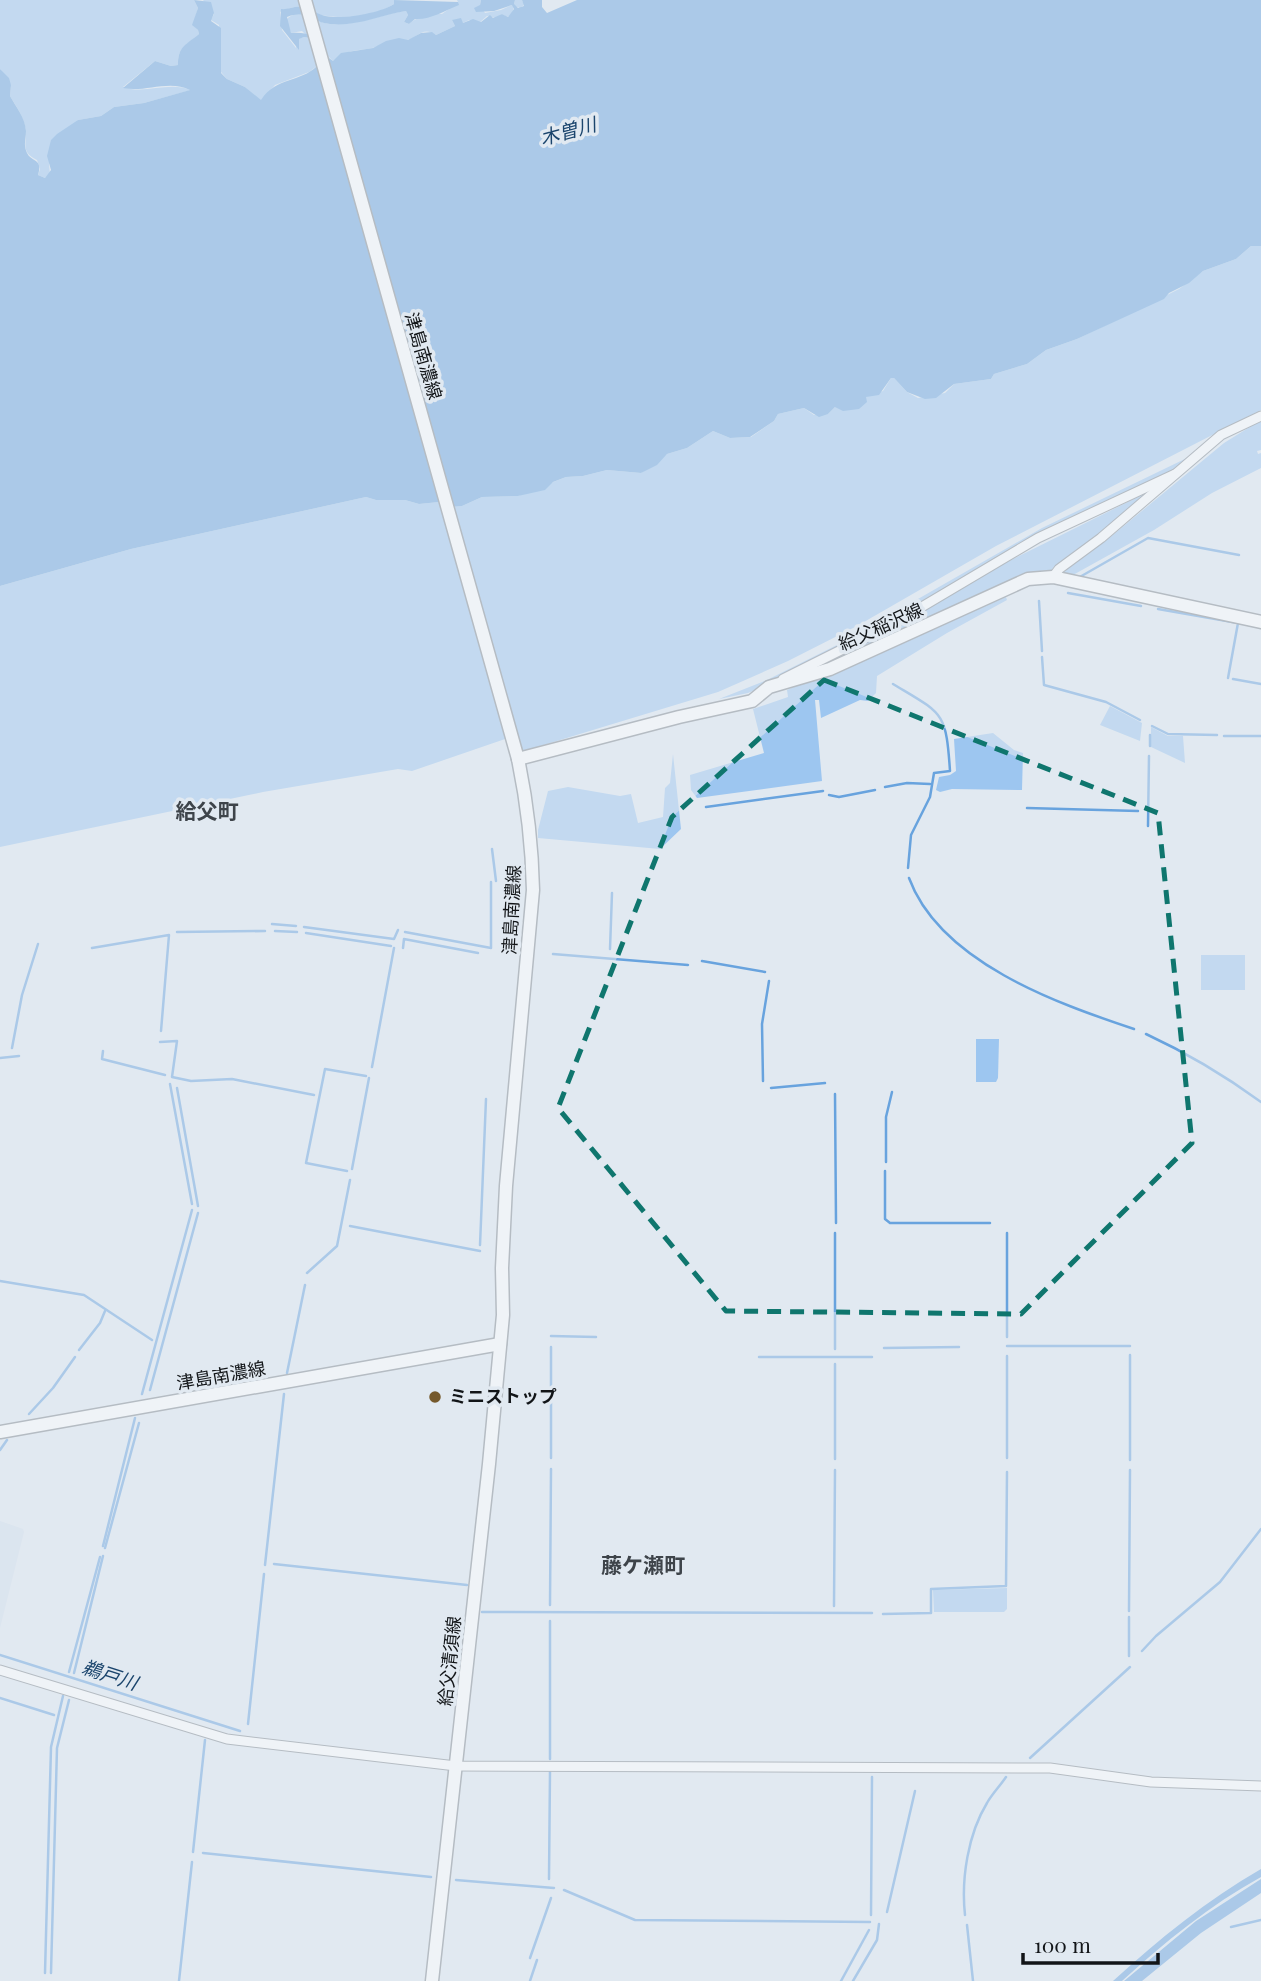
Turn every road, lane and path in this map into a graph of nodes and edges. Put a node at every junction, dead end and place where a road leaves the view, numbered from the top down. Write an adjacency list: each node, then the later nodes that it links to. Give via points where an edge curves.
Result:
1 (305, 0): 7 (main road, 津島南濃線)
2 (1261, 416): 3 (street, via 1222,436)
3 (1174, 474): 4 (street); 6 (street, via 1038,538 893,624)
4 (1053, 577): 5 (main road, 給父稲沢線); 6 (main road, 給父稲沢線, via 1028,579 830,669)
5 (1261, 622)
6 (769, 687): 7 (main road, 給父稲沢線, via 752,701)
7 (517, 759): 8 (main road, 津島南濃線, via 530,830 533,890 506,1186)
8 (500, 1344): 9 (main road, 津島南濃線); 11 (main road, 給父清須線)
9 (0, 1432)
10 (0, 1670): 11 (street, via 227,1739)
11 (456, 1766): 12 (street, via 1050,1768 1151,1782); 13 (main road, 給父清須線)
12 (1261, 1786)
13 (432, 1981)

